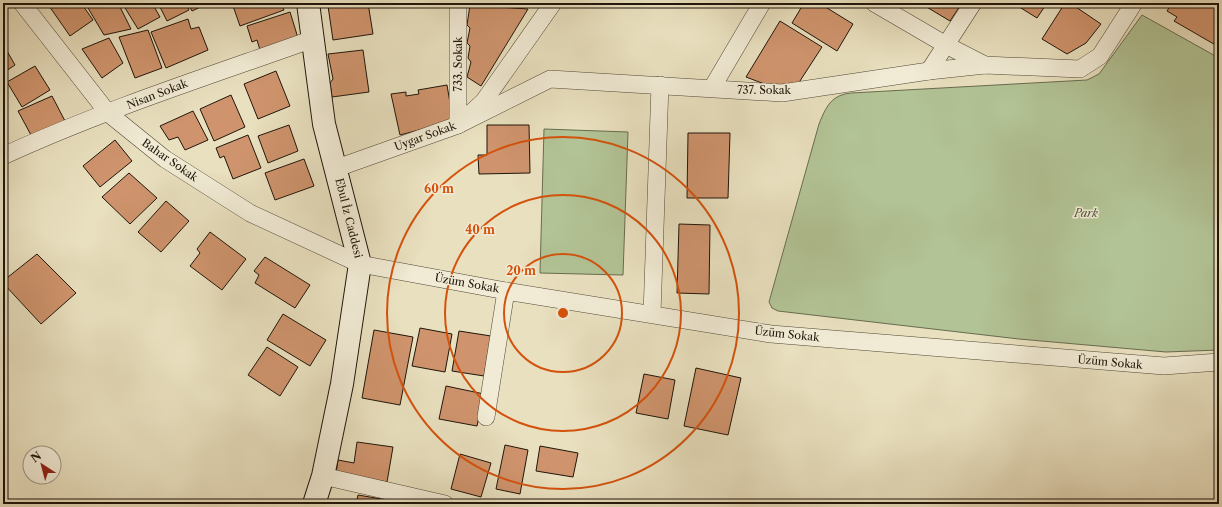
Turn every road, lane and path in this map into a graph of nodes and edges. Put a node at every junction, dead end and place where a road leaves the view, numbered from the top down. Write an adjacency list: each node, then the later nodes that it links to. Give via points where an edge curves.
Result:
1 (22, 3): 15 (street, Bahar Sokak)
2 (308, 3): 9 (street, Ebul İz Caddesi)
3 (458, 3): 16 (street, 733. Sokak)
4 (553, 3): 16 (street, Uygar Sokak, via 484,101)
5 (762, 3): 14 (street)
6 (874, 3): 10 (street)
7 (973, 3): 10 (street)
8 (1134, 3): 11 (street, 737. Sokak, via 1100,56 1080,68)
9 (313, 39): 15 (street, Nisan Sokak); 18 (street, Ebul İz Caddesi, via 324,124)
10 (946, 45): 11 (street); 12 (street)
11 (985, 65): 12 (street, 737. Sokak)
12 (929, 71): 14 (street, 737. Sokak, via 782,93)
13 (660, 85): 14 (street, 737. Sokak); 16 (street, 737. Sokak, via 550,79); 21 (street)
14 (712, 88)
15 (108, 113): 17 (street, Nisan Sokak); 19 (street, Bahar Sokak, via 165,159 250,213)
16 (458, 125): 18 (street, Uygar Sokak)
17 (3, 156)
18 (337, 168): 19 (street, Ebul İz Caddesi)
19 (360, 264): 20 (street, Üzüm Sokak); 24 (street, Ebul İz Caddesi, via 342,384)
20 (506, 291): 21 (street, Üzüm Sokak); 23 (street)
21 (652, 314): 22 (street, Üzüm Sokak, via 771,334 1164,366)
22 (1219, 362)
23 (486, 416)
24 (323, 476): 25 (street, Ebul İz Caddesi); 26 (street)
25 (314, 504)
26 (445, 504)

